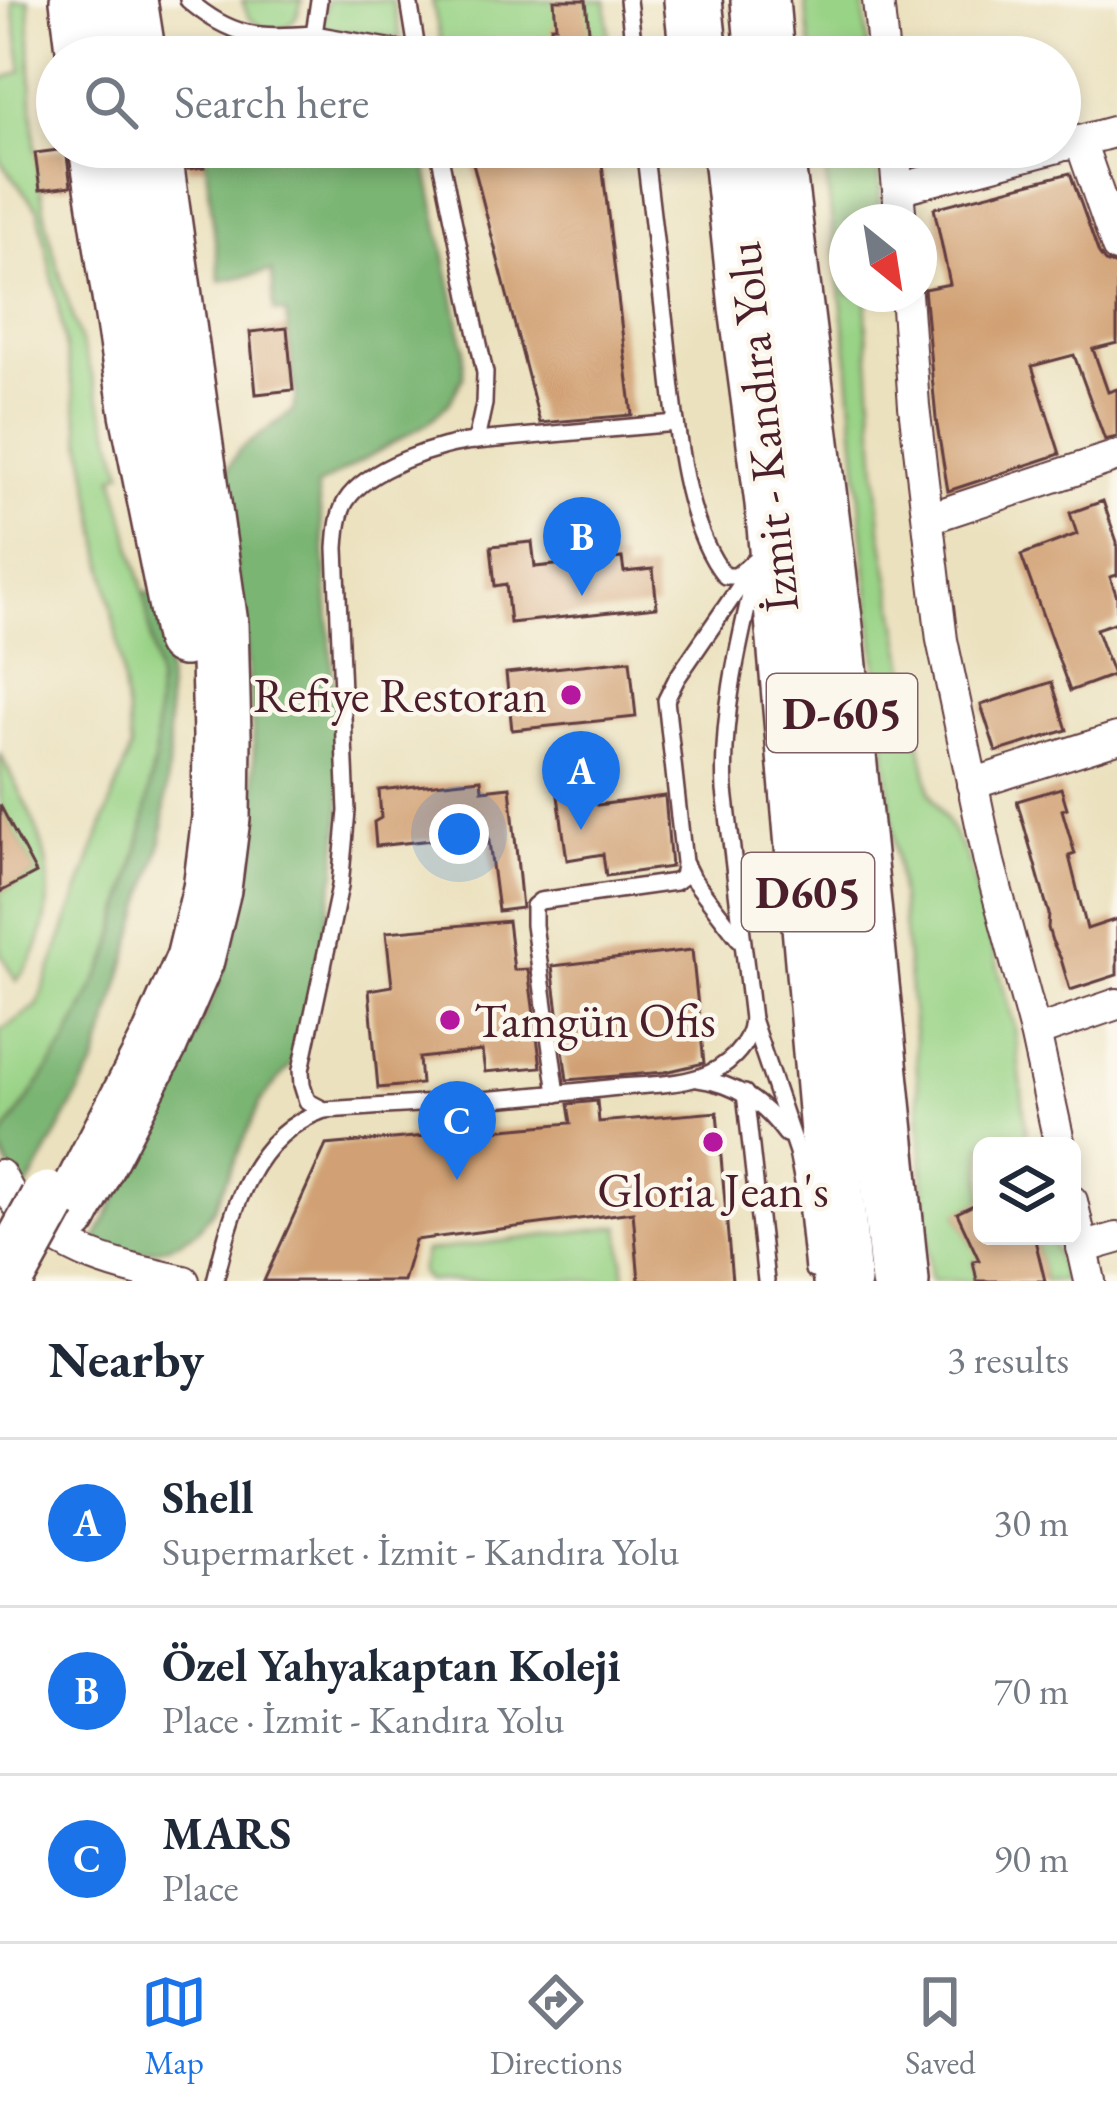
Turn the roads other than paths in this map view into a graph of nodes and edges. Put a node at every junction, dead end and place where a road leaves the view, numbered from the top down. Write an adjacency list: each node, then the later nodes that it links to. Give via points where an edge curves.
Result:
1 (79, 0): 12 (highway)
2 (128, 0): 13 (highway)
3 (188, 0): 11 (lane, via 238,32)
4 (319, 0): 11 (lane)
5 (409, 0): 15 (lane)
6 (628, 0): 16 (lane)
7 (693, 0): 17 (highway)
8 (716, 0): 18 (highway)
9 (760, 0): 19 (highway)
10 (878, 0): 20 (street)
11 (314, 34): 14 (lane)
12 (83, 36)
13 (134, 36)
14 (324, 36)
15 (415, 36)
16 (632, 36)
17 (697, 36)
18 (720, 36)
19 (763, 36)
20 (882, 36)
21 (1117, 131): 22 (street)
22 (1081, 141)
23 (101, 168): 57 (highway, via 182,625 191,772 184,851 158,960 133,1024)
24 (155, 168): 57 (highway, via 219,624 221,818 195,959 159,1042)
25 (442, 168): 39 (lane, via 485,373)
26 (646, 168): 38 (lane)
27 (714, 168): 36 (highway)
28 (733, 168): 36 (highway, İzmit - Kandıra Yolu)
29 (777, 168): 69 (highway, İzmit - Kandıra Yolu / D-605)
30 (896, 168): 33 (street)
31 (978, 168): 33 (street)
32 (1078, 168): 35 (street)
33 (898, 189): 34 (street)
34 (899, 204)
35 (1117, 247)
36 (748, 307): 41 (highway, İzmit - Kandıra Yolu)
37 (907, 312): 42 (street)
38 (676, 423): 39 (lane); 43 (lane, via 688,496 720,571 736,576)
39 (476, 441): 54 (lane, via 445,444 388,469 350,496 340,520 347,811 340,886 301,1070 307,1101)
40 (1117, 456): 42 (street)
41 (774, 503): 43 (lane); 68 (highway, İzmit - Kandıra Yolu / D605)
42 (929, 518): 45 (street, via 942,640)
43 (759, 557): 46 (lane, via 667,700); 47 (lane, via 734,664 724,757)
44 (1117, 738): 45 (street)
45 (973, 784): 50 (street)
46 (684, 862): 47 (lane); 53 (lane, via 678,881 534,906)
47 (743, 944): 49 (lane)
48 (1117, 1004): 50 (street)
49 (752, 1019): 51 (lane, via 735,1055); 56 (lane)
50 (1035, 1032): 55 (street)
51 (695, 1078): 52 (lane); 53 (lane)
52 (745, 1093): 56 (lane, via 781,1128); 66 (lane)
53 (557, 1094): 54 (lane)
54 (324, 1110): 65 (lane, via 284,1131 246,1182)
55 (1058, 1137)
56 (801, 1170): 67 (lane)
57 (39, 1197): 61 (highway, bridge); 62 (highway); 63 (highway); 64 (street, via 19,1207 54,1237 89,1257)
58 (1117, 1238): 60 (street)
59 (1081, 1243): 60 (street)
60 (1082, 1248): 70 (street)
61 (4, 1281)
62 (33, 1281)
63 (43, 1281)
64 (184, 1281)
65 (215, 1281)
66 (766, 1281)
67 (814, 1281)
68 (842, 1281)
69 (900, 1281)
70 (1090, 1281)

